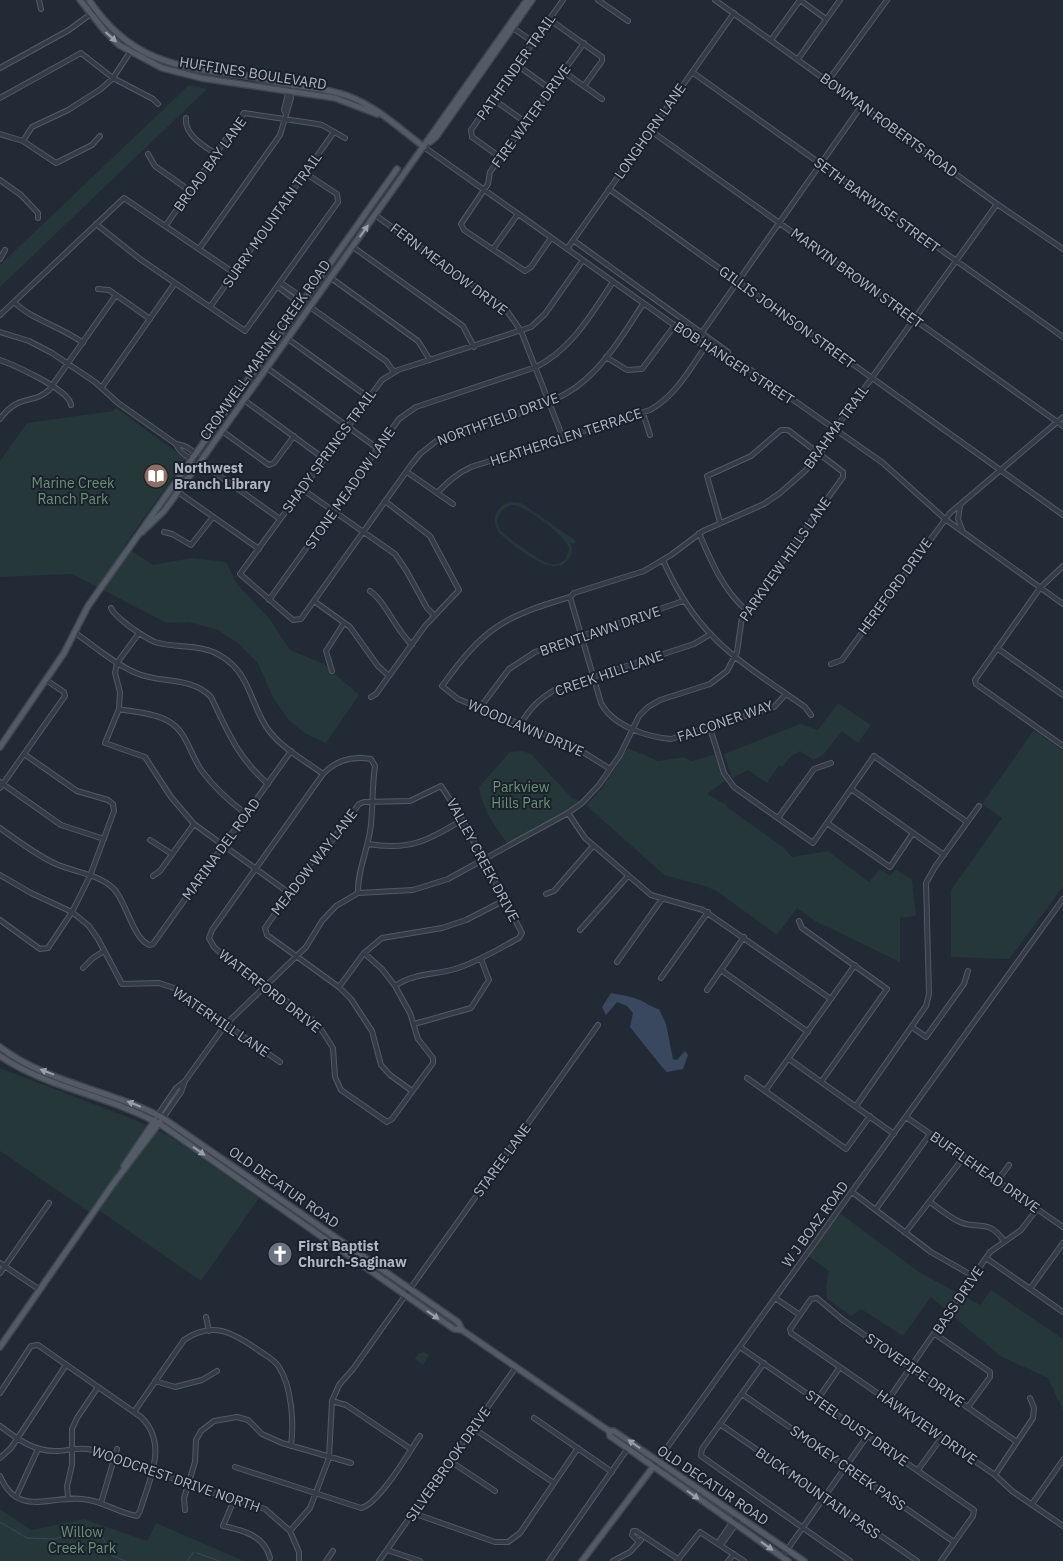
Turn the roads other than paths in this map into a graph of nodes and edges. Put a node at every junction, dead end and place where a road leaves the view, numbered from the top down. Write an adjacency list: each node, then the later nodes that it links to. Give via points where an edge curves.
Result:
1 (39, 0): 12 (street)
2 (80, 0): 15 (main road, HUFFINES BOULEVARD)
3 (88, 0): 13 (main road, HUFFINES BOULEVARD)
4 (527, 0): 50 (main road, CROMWELL MARINE CREEK ROAD)
5 (532, 0): 19 (main road, CROMWELL MARINE CREEK ROAD)
6 (563, 0): 16 (street, PATHFINDER TRAIL)
7 (598, 0): 18 (street)
8 (715, 0): 14 (street, BOWMAN ROBERTS ROAD)
9 (800, 0): 17 (street); 20 (street)
10 (840, 0): 17 (street)
11 (886, 0): 30 (street)
12 (41, 8)
13 (96, 10): 15 (street); 31 (main road, HUFFINES BOULEVARD, via 124,39 173,65)
14 (734, 13): 20 (street, BOWMAN ROBERTS ROAD); 28 (street, LONGHORN LANE)
15 (90, 14): 23 (main road, HUFFINES BOULEVARD, one-way to 23); 26 (street)
16 (549, 19): 21 (street, PATHFINDER TRAIL); 22 (street)
17 (826, 19): 24 (street)
18 (628, 22)
19 (513, 28): 21 (street); 50 (main road, CROMWELL MARINE CREEK ROAD, via 436,137)
20 (771, 40): 24 (street, BOWMAN ROBERTS ROAD)
21 (533, 42): 25 (street, PATHFINDER TRAIL)
22 (584, 43): 27 (street, FIRE WATER DRIVE); 32 (street, via 602,58)
23 (130, 52): 29 (street); 34 (main road, HUFFINES BOULEVARD, via 182,75)
24 (798, 59): 30 (street, BOWMAN ROBERTS ROAD)
25 (517, 65): 33 (street); 37 (street, PATHFINDER TRAIL)
26 (0, 68)
27 (564, 72): 32 (street); 33 (street, FIRE WATER DRIVE)
28 (692, 72): 44 (street, LONGHORN LANE); 54 (street, SETH BARWISE STREET)
29 (113, 78): 35 (street, via 81,53); 38 (street); 49 (street, via 68,110 32,127)
30 (828, 81): 39 (street, BOWMAN ROBERTS ROAD)
31 (290, 84): 34 (street); 41 (main road, HUFFINES BOULEVARD, via 332,90 367,104)
32 (584, 86): 36 (street)
33 (549, 88): 43 (street, FIRE WATER DRIVE)
34 (289, 91): 41 (main road, HUFFINES BOULEVARD, via 335,98); 42 (street, via 291,98)
35 (0, 98)
36 (602, 99)
37 (493, 100): 43 (street); 53 (street, PATHFINDER TRAIL, via 470,134)
38 (158, 104)
39 (862, 105): 54 (street); 62 (street, BOWMAN ROBERTS ROAD)
40 (186, 118): 52 (street, via 192,134)
41 (385, 118): 50 (main road, HUFFINES BOULEVARD)
42 (284, 120): 45 (street, BROAD BAY LANE, via 311,123); 52 (street, BROAD BAY LANE, via 244,114); 73 (street, via 277,141)
43 (525, 122): 53 (street, FIRE WATER DRIVE)
44 (650, 131): 59 (street, LONGHORN LANE); 67 (street, MARVIN BROWN STREET)
45 (334, 132): 48 (street, BROAD BAY LANE); 56 (street, SURRY MOUNTAIN TRAIL)
46 (0, 134): 49 (street)
47 (100, 136): 49 (street, via 92,145 56,163)
48 (345, 138)
49 (23, 141)
50 (424, 147): 58 (street, BOB HANGER STREET); 61 (main road, CROMWELL MARINE CREEK ROAD)
51 (148, 154): 60 (street, via 155,166)
52 (216, 154): 60 (street, BROAD BAY LANE)
53 (500, 157): 58 (street, FIRE WATER DRIVE, via 489,173)
54 (821, 165): 67 (street); 80 (street, SETH BARWISE STREET)
55 (397, 169): 66 (main road, CROMWELL MARINE CREEK ROAD)
56 (305, 173): 81 (street, SURRY MOUNTAIN TRAIL); 86 (street, via 337,194 339,199)
57 (0, 180): 65 (street, via 21,195 38,213)
58 (484, 190): 63 (street, BOB HANGER STREET); 74 (street, FIRE WATER DRIVE, via 461,226)
59 (609, 190): 71 (street, LONGHORN LANE); 84 (street, GILLIS JOHNSON STREET)
60 (190, 191): 69 (street, BROAD BAY LANE)
61 (390, 194): 64 (main road, CROMWELL MARINE CREEK ROAD); 66 (main road, CROMWELL MARINE CREEK ROAD)
62 (997, 204): 76 (street, BOWMAN ROBERTS ROAD); 80 (street, BRAHMA TRAIL)
63 (518, 214): 70 (street, BOB HANGER STREET); 74 (street)
64 (376, 215): 72 (main road, CROMWELL MARINE CREEK ROAD, one-way to 64); 99 (street, FERN MEADOW DRIVE, via 505,308)
65 (38, 218)
66 (362, 220): 91 (main road, CROMWELL MARINE CREEK ROAD)
67 (779, 223): 84 (street); 97 (street, MARVIN BROWN STREET)
68 (96, 224): 69 (street, via 124,198); 85 (street); 90 (street)
69 (166, 225): 73 (street)
70 (551, 238): 74 (street, via 525,271); 75 (street, BOB HANGER STREET)
71 (573, 240): 75 (street, LONGHORN LANE); 101 (street, BOB HANGER STREET)
72 (353, 247): 82 (main road, CROMWELL MARINE CREEK ROAD); 106 (street, via 463,326)
73 (199, 249): 81 (street)
74 (493, 249)
75 (567, 249): 79 (street, BOB HANGER STREET)
76 (1063, 249)
77 (5, 250): 78 (street)
78 (0, 258)
79 (583, 260): 83 (street, BOB HANGER STREET); 99 (street, SHADY SPRINGS TRAIL, via 545,314 531,327)
80 (956, 261): 97 (street, BRAHMA TRAIL); 102 (street, SETH BARWISE STREET)
81 (234, 274): 93 (street, SURRY MOUNTAIN TRAIL)
82 (331, 278): 94 (main road, CROMWELL MARINE CREEK ROAD); 111 (street, via 418,341)
83 (613, 282): 92 (street, BOB HANGER STREET); 114 (street, STONE MEADOW LANE, via 571,342)
84 (738, 282): 101 (street); 116 (street, GILLIS JOHNSON STREET)
85 (175, 283): 93 (street); 96 (street)
86 (281, 283): 87 (street); 91 (street)
87 (278, 287): 91 (street, via 299,303); 93 (street, via 245,331)
88 (98, 288): 89 (street, via 105,288)
89 (116, 295): 96 (street); 105 (street)
90 (14, 302): 95 (street); 105 (street)
91 (304, 302): 94 (main road); 119 (main road, CROMWELL MARINE CREEK ROAD)
92 (643, 304): 98 (street, BOB HANGER STREET); 109 (street, NORTHFIELD DRIVE)
93 (210, 307)
94 (310, 307): 103 (main road, CROMWELL MARINE CREEK ROAD); 115 (street, via 386,361)
95 (0, 315)
96 (150, 319): 118 (street)
97 (914, 319): 116 (street, BRAHMA TRAIL); 129 (street, MARVIN BROWN STREET)
98 (675, 325): 104 (street, BOB HANGER STREET); 109 (street, via 642,369 627,370)
99 (521, 330): 106 (street, SHADY SPRINGS TRAIL); 114 (street, FERN MEADOW DRIVE)
100 (0, 332): 112 (street, via 29,341)
101 (701, 333): 104 (street); 108 (street, BOB HANGER STREET)
102 (1063, 337)
103 (288, 339): 113 (main road, CROMWELL MARINE CREEK ROAD); 120 (street)
104 (696, 341): 107 (street, BOB HANGER STREET)
105 (83, 343): 112 (street)
106 (474, 347): 111 (street, SHADY SPRINGS TRAIL)
107 (705, 347): 126 (street, HEATHERGLEN TERRACE, via 662,404); 132 (street, BOB HANGER STREET, via 745,366)
108 (728, 352)
109 (606, 357): 122 (street, NORTHFIELD DRIVE, via 585,380)
110 (0, 360): 117 (street, via 23,369)
111 (430, 360): 115 (street, SHADY SPRINGS TRAIL)
112 (68, 364): 117 (street); 118 (street)
113 (266, 368): 121 (main road, CROMWELL MARINE CREEK ROAD); 130 (street)
114 (536, 368): 122 (street, FERN MEADOW DRIVE); 138 (street, STONE MEADOW LANE, via 416,407 399,419)
115 (394, 372): 120 (street, SHADY SPRINGS TRAIL, via 382,380)
116 (872, 378): 132 (street, BRAHMA TRAIL); 144 (street, GILLIS JOHNSON STREET)
117 (52, 387): 123 (street, via 67,397); 125 (street, via 45,394 17,402)
118 (102, 387): 137 (street, via 118,403)
119 (238, 396): 121 (main road); 139 (main road, CROMWELL MARINE CREEK ROAD)
120 (368, 397): 130 (street, SHADY SPRINGS TRAIL)
121 (244, 400): 133 (main road, CROMWELL MARINE CREEK ROAD); 135 (street)
122 (550, 402): 136 (street, FERN MEADOW DRIVE); 145 (street, NORTHFIELD DRIVE, via 440,438 420,454)
123 (71, 405)
124 (0, 408): 125 (street)
125 (5, 412): 128 (street)
126 (643, 413): 134 (street); 136 (street, HEATHERGLEN TERRACE)
127 (1063, 417): 129 (street, HEREFORD DRIVE)
128 (0, 419)
129 (1057, 422): 131 (street, MARVIN BROWN STREET); 144 (street, HEREFORD DRIVE)
130 (346, 426): 138 (street); 141 (street, SHADY SPRINGS TRAIL)
131 (1063, 426)
132 (835, 429): 140 (street, BRAHMA TRAIL); 156 (street, BOB HANGER STREET, via 883,463)
133 (222, 431): 135 (street, via 269,465); 143 (main road, CROMWELL MARINE CREEK ROAD)
134 (650, 435)
135 (294, 436): 141 (street)
136 (563, 438): 148 (street, HEATHERGLEN TERRACE, via 461,471)
137 (176, 444): 139 (street); 142 (street)
138 (377, 448): 152 (street, STONE MEADOW LANE)
139 (196, 454): 142 (main road, CROMWELL MARINE CREEK ROAD); 143 (street)
140 (820, 454): 157 (street, BRAHMA TRAIL, via 780,494 746,513); 157 (street, PARKVIEW HILLS LANE, via 784,429 751,456 707,476); 174 (street, PARKVIEW HILLS LANE, via 842,470 843,478)
141 (323, 458): 146 (street, SHADY SPRINGS TRAIL)
142 (192, 460): 143 (street); 162 (main road, CROMWELL MARINE CREEK ROAD)
143 (200, 462): 147 (main road, CROMWELL MARINE CREEK ROAD); 155 (street)
144 (1001, 471): 151 (street, HEREFORD DRIVE); 153 (street, GILLIS JOHNSON STREET)
145 (407, 472): 148 (street); 149 (street, NORTHFIELD DRIVE)
146 (302, 489): 152 (street); 155 (street, SHADY SPRINGS TRAIL)
147 (178, 492): 154 (street); 162 (main road, CROMWELL MARINE CREEK ROAD)
148 (437, 493): 150 (street)
149 (386, 501): 159 (street, NORTHFIELD DRIVE); 175 (street, via 430,536 459,587 457,593)
150 (453, 504)
151 (960, 506): 156 (street, HEREFORD DRIVE); 161 (street, via 958,519)
152 (333, 511): 159 (street); 169 (street, STONE MEADOW LANE)
153 (1063, 515)
154 (214, 517): 158 (street, via 191,545); 163 (street)
155 (280, 519): 163 (street, SHADY SPRINGS TRAIL)
156 (945, 519): 161 (street, BOB HANGER STREET); 185 (street, HEREFORD DRIVE, via 842,660)
157 (720, 522): 160 (street, BRAHMA TRAIL)
158 (164, 532)
159 (363, 532): 170 (street, NORTHFIELD DRIVE); 175 (street, via 398,558)
160 (700, 533): 164 (street, BRAHMA TRAIL); 174 (street, via 718,574)
161 (964, 534): 166 (street, BOB HANGER STREET)
162 (134, 541): 177 (main road, CROMWELL MARINE CREEK ROAD)
163 (259, 549): 169 (street, SHADY SPRINGS TRAIL, via 240,574)
164 (663, 560): 168 (street, BRAHMA TRAIL, via 644,571); 171 (street)
165 (1063, 566): 166 (street)
166 (1040, 588): 172 (street, BOB HANGER STREET); 182 (street)
167 (370, 591): 181 (street)
168 (570, 597): 180 (street, FALCONER WAY); 190 (street, BRAHMA TRAIL, via 530,609 496,626 464,656)
169 (269, 600): 170 (street, NORTHFIELD DRIVE, via 297,621)
170 (314, 601): 176 (street)
171 (683, 601): 179 (street); 180 (street, BRENTLAWN DRIVE)
172 (1063, 604)
173 (111, 608): 178 (street)
174 (746, 610): 183 (street, PARKVIEW HILLS LANE, via 739,624)
175 (434, 615): 181 (street)
176 (344, 623): 186 (street, via 326,651); 187 (street)
177 (74, 632): 184 (street); 189 (main road, CROMWELL MARINE CREEK ROAD)
178 (139, 633): 184 (street); 202 (street, via 157,643 209,650 231,663 246,681 268,728)
179 (709, 635): 183 (street); 188 (street, CREEK HILL LANE, via 694,644)
180 (580, 637): 188 (street, FALCONER WAY); 195 (street, BRENTLAWN DRIVE, via 521,660 503,676)
181 (412, 645): 187 (street)
182 (997, 648): 192 (street); 200 (street, via 975,680 976,684)
183 (735, 658): 191 (street); 198 (street, PARKVIEW HILLS LANE, via 722,677 660,700 639,716)
184 (118, 664): 194 (street, via 115,673 120,692); 207 (street, via 148,678 192,684 206,691 236,750)
185 (831, 664)
186 (332, 672)
187 (389, 676): 193 (street)
188 (593, 677): 197 (street, CREEK HILL LANE, via 540,698); 198 (street, FALCONER WAY, via 604,708 615,720)
189 (46, 680): 201 (main road, CROMWELL MARINE CREEK ROAD); 203 (street, via 65,696)
190 (442, 686): 195 (street, WOODLAWN DRIVE, via 458,699)
191 (786, 694): 196 (street); 199 (street, FALCONER WAY, via 774,707)
192 (1063, 695)
193 (371, 696)
194 (119, 709): 213 (street, via 166,720 174,725 211,783); 219 (street, via 105,743 145,757 171,797)
195 (479, 709): 197 (street, WOODLAWN DRIVE)
196 (811, 715)
197 (520, 725): 205 (street, WOODLAWN DRIVE, via 572,745)
198 (632, 728): 199 (street, FALCONER WAY, via 671,740); 205 (street, PARKVIEW HILLS LANE)
199 (710, 728): 215 (street, via 729,781)
200 (1063, 746)
201 (0, 747)
202 (292, 751): 206 (street); 207 (street, MARINA DEL ROAD)
203 (24, 754): 208 (street); 222 (street, via 77,791 113,804 113,816)
204 (831, 763): 215 (street, via 814,769)
205 (610, 769): 214 (street, PARKVIEW HILLS LANE, via 596,788)
206 (323, 774): 211 (street, WATERFORD DRIVE, via 350,758 366,758 374,762); 230 (street, WATERFORD DRIVE)
207 (268, 784): 213 (street, MARINA DEL ROAD)
208 (1, 785): 222 (street, via 61,825)
209 (441, 786): 211 (street, MEADOW WAY LANE, via 410,801); 216 (street, VALLEY CREEK DRIVE)
210 (851, 789): 217 (street, via 874,756); 218 (street); 221 (street)
211 (371, 801): 224 (street); 235 (street, MEADOW WAY LANE, via 355,809)
212 (979, 806): 217 (street)
213 (246, 814): 225 (street, MARINA DEL ROAD)
214 (568, 814): 226 (street); 229 (street, PARKVIEW HILLS LANE)
215 (778, 818): 218 (street, via 813,843)
216 (462, 820): 224 (street, via 412,845 387,847); 229 (street, VALLEY CREEK DRIVE)
217 (967, 822): 228 (street)
218 (827, 823): 221 (street, via 890,867)
219 (194, 824): 225 (street); 227 (street)
220 (0, 828): 232 (street, via 56,864)
221 (914, 833): 228 (street)
222 (104, 839): 232 (street)
223 (150, 840): 227 (street)
224 (368, 844): 236 (street, via 358,877)
225 (223, 846): 230 (street); 232 (street, MARINA DEL ROAD, via 150,945 144,942 115,890 106,882)
226 (593, 846): 234 (street); 237 (street, via 554,890)
227 (172, 854): 233 (street)
228 (944, 855): 265 (street, via 926,883 929,994 926,1006)
229 (484, 860): 236 (street, PARKVIEW HILLS LANE, via 423,888); 240 (street, VALLEY CREEK DRIVE)
230 (255, 870): 235 (street); 257 (street, WATERFORD DRIVE, via 209,938 224,956)
231 (0, 875): 241 (street, WATERHILL LANE, via 31,894)
232 (90, 876): 241 (street)
233 (153, 876)
234 (628, 876): 238 (street, via 651,895); 245 (street)
235 (289, 893): 249 (street, MEADOW WAY LANE, via 265,930 267,935)
236 (358, 893): 249 (street, PARKVIEW HILLS LANE, via 328,913)
237 (546, 894)
238 (662, 899): 242 (street); 251 (street)
239 (1063, 899): 281 (street, W J BOAZ ROAD)
240 (505, 900): 248 (street, via 442,928 382,938); 250 (street, VALLEY CREEK DRIVE, via 521,935)
241 (72, 912): 243 (street, via 46,950); 247 (street, WATERHILL LANE, via 88,926)
242 (708, 912): 246 (street); 256 (street)
243 (0, 920)
244 (799, 921): 252 (street, via 802,928)
245 (580, 930)
246 (744, 937): 254 (street); 261 (street)
247 (104, 951): 253 (street); 262 (street, WATERHILL LANE, via 122,984 166,985)
248 (364, 952): 258 (street); 259 (street)
249 (297, 956): 257 (street, PARKVIEW HILLS LANE); 259 (street, MEADOW WAY LANE)
250 (481, 959): 258 (street, via 444,972 414,976); 263 (street, via 489,980 471,1008)
251 (617, 962)
252 (855, 966): 261 (street); 272 (street, via 887,989)
253 (83, 968)
254 (721, 970): 260 (street); 266 (street)
255 (968, 971): 265 (street, via 964,984 926,1037)
256 (661, 978)
257 (267, 986): 262 (street, PARKVIEW HILLS LANE); 274 (street, WATERFORD DRIVE, via 324,1032 333,1048 335,1077 340,1090 386,1122)
258 (395, 986): 263 (street)
259 (339, 987): 274 (street, MEADOW WAY LANE, via 366,1019 381,1065)
260 (707, 990)
261 (831, 999): 266 (street)
262 (226, 1024): 270 (street, WATERHILL LANE); 279 (street, PARKVIEW HILLS LANE, via 185,1081 176,1088)
263 (414, 1024): 274 (street, via 418,1039 433,1060)
264 (598, 1025): 306 (street, STAREE LANE)
265 (912, 1027): 277 (street)
266 (808, 1032): 269 (street)
267 (0, 1047): 273 (main road, OLD DECATUR ROAD, one-way to 267, via 34,1068)
268 (0, 1056): 276 (main road, OLD DECATUR ROAD, via 19,1068)
269 (788, 1059): 272 (street); 275 (street)
270 (280, 1062)
271 (747, 1078): 275 (street)
272 (821, 1082): 277 (street)
273 (80, 1084): 276 (main road); 279 (main road, OLD DECATUR ROAD, one-way to 273)
274 (412, 1091)
275 (765, 1091): 280 (street, via 846,1149)
276 (77, 1092): 278 (main road, OLD DECATUR ROAD)
277 (856, 1106): 280 (street)
278 (138, 1114): 282 (main road, OLD DECATUR ROAD); 283 (main road, via 145,1124)
279 (161, 1116): 282 (main road); 300 (main road, OLD DECATUR ROAD)
280 (870, 1116): 284 (street)
281 (906, 1117): 284 (street, W J BOAZ ROAD); 285 (street, BUFFLEHEAD DRIVE)
282 (156, 1123): 283 (main road); 289 (main road); 303 (main road, OLD DECATUR ROAD, one-way to 303)
283 (144, 1134): 289 (main road)
284 (894, 1134): 290 (street, W J BOAZ ROAD)
285 (930, 1134): 286 (street, BUFFLEHEAD DRIVE); 293 (street)
286 (964, 1157): 288 (street, BUFFLEHEAD DRIVE); 291 (street)
287 (1009, 1165): 288 (street)
288 (998, 1180): 294 (street, BUFFLEHEAD DRIVE)
289 (113, 1184): 308 (main road)
290 (852, 1192): 293 (street); 310 (street, W J BOAZ ROAD)
291 (930, 1202): 296 (street); 297 (street, via 961,1222 980,1224 994,1230)
292 (49, 1203): 302 (street)
293 (876, 1209): 296 (street)
294 (1037, 1209): 295 (street, BUFFLEHEAD DRIVE); 297 (street, BASS DRIVE, via 1023,1227)
295 (1063, 1227)
296 (905, 1233): 305 (street)
297 (1004, 1241): 299 (street, BASS DRIVE)
298 (1063, 1242): 307 (street)
299 (986, 1258): 305 (street, BASS DRIVE); 307 (street)
300 (368, 1259): 303 (main road); 306 (main road, OLD DECATUR ROAD)
301 (0, 1263): 302 (street)
302 (5, 1266): 304 (street); 308 (street)
303 (363, 1266): 309 (main road, OLD DECATUR ROAD)
304 (0, 1273)
305 (973, 1276): 316 (street, BASS DRIVE)
306 (411, 1288): 309 (street, STAREE LANE); 314 (main road, OLD DECATUR ROAD, via 458,1322)
307 (1030, 1289): 311 (street)
308 (40, 1290): 318 (main road)
309 (406, 1295): 314 (main road, OLD DECATUR ROAD, one-way to 314, via 454,1329); 330 (street, STAREE LANE, via 339,1385)
310 (775, 1298): 312 (street); 317 (street, W J BOAZ ROAD)
311 (1063, 1312)
312 (800, 1315): 322 (street, HAWKVIEW DRIVE, via 790,1330); 323 (street, STOVEPIPE DRIVE, via 814,1297)
313 (206, 1317): 315 (street)
314 (462, 1330): 321 (main road, OLD DECATUR ROAD)
315 (209, 1331): 325 (street, via 184,1340); 345 (street, via 232,1333 279,1367 294,1426)
316 (935, 1334): 323 (street, BASS DRIVE); 333 (street, via 990,1374)
317 (740, 1346): 319 (street, STEEL DUST DRIVE); 357 (street, W J BOAZ ROAD)
318 (0, 1347)
319 (764, 1363): 328 (street); 331 (street, STEEL DUST DRIVE)
320 (66, 1365): 326 (street); 327 (street, via 34,1345); 342 (street)
321 (516, 1367): 338 (street, SILVERBROOK DRIVE); 339 (main road, OLD DECATUR ROAD)
322 (840, 1367): 331 (street); 332 (street, HAWKVIEW DRIVE)
323 (911, 1368): 332 (street, BASS DRIVE); 333 (street, STOVEPIPE DRIVE)
324 (217, 1372): 325 (street, via 175,1387)
325 (155, 1382): 334 (street)
326 (98, 1388): 334 (street); 346 (street, via 74,1424)
327 (0, 1393)
328 (742, 1394): 336 (street); 359 (street, SMOKEY CREEK PASS)
329 (1030, 1398): 344 (street, via 1034,1415)
330 (332, 1400): 351 (street); 354 (street)
331 (817, 1400): 340 (street, STEEL DUST DRIVE)
332 (888, 1400): 343 (street, HAWKVIEW DRIVE)
333 (968, 1407): 344 (street, STOVEPIPE DRIVE)
334 (134, 1412): 363 (street, via 150,1426 156,1441 157,1455)
335 (534, 1418): 347 (street)
336 (720, 1424): 373 (street, BUCK MOUNTAIN PASS); 382 (street, via 700,1454)
337 (0, 1426): 342 (street, WOODCREST DRIVE NORTH)
338 (473, 1428): 356 (street, SILVERBROOK DRIVE); 367 (street)
339 (609, 1431): 348 (main road, OLD DECATUR ROAD, via 610,1436); 357 (main road, OLD DECATUR ROAD, one-way to 339, via 614,1430)
340 (868, 1435): 359 (street); 362 (street, STEEL DUST DRIVE)
341 (420, 1436): 351 (street)
342 (17, 1438): 349 (street, WOODCREST DRIVE NORTH); 353 (street)
343 (942, 1438): 362 (street); 365 (street, HAWKVIEW DRIVE)
344 (1017, 1442): 365 (street)
345 (291, 1446): 354 (street); 368 (street, via 262,1434 248,1420 237,1417 214,1421 201,1430 196,1440 195,1462)
346 (72, 1448): 349 (street, WOODCREST DRIVE NORTH, via 56,1451); 352 (street, WOODCREST DRIVE NORTH); 372 (street)
347 (578, 1448): 364 (street); 367 (street)
348 (628, 1448): 361 (main road, OLD DECATUR ROAD); 364 (street)
349 (38, 1449): 371 (street)
350 (117, 1449): 352 (street)
351 (411, 1449): 370 (street, via 378,1496 367,1506 357,1508)
352 (116, 1457): 363 (street, WOODCREST DRIVE NORTH); 375 (street)
353 (0, 1458)
354 (329, 1458): 358 (street); 370 (street)
355 (1063, 1460): 376 (street)
356 (450, 1461): 369 (street); 378 (street, SILVERBROOK DRIVE)
357 (658, 1461): 361 (street, W J BOAZ ROAD); 379 (main road, OLD DECATUR ROAD)
358 (351, 1463)
359 (846, 1466): 373 (street); 386 (street, SMOKEY CREEK PASS)
360 (235, 1467): 370 (street)
361 (653, 1467): 380 (main road, OLD DECATUR ROAD, one-way to 380); 400 (main road, W J BOAZ ROAD)
362 (918, 1470): 386 (street, STEEL DUST DRIVE, via 974,1510)
363 (152, 1471): 368 (street, WOODCREST DRIVE NORTH); 375 (street, via 137,1516)
364 (612, 1472): 399 (street)
365 (995, 1474): 376 (street, HAWKVIEW DRIVE)
366 (0, 1476): 371 (street)
367 (554, 1483): 378 (street, via 520,1533 508,1542 495,1542)
368 (188, 1484): 374 (street, WOODCREST DRIVE NORTH); 377 (street)
369 (495, 1491)
370 (315, 1494): 383 (street, via 302,1519)
371 (16, 1497): 372 (street, via 40,1504)
372 (68, 1497): 375 (street)
373 (824, 1497): 382 (street); 407 (street, BUCK MOUNTAIN PASS)
374 (234, 1500): 383 (street, WOODCREST DRIVE NORTH, via 265,1509); 393 (street, via 223,1526 250,1534 267,1548)
375 (100, 1503)
376 (1032, 1504): 381 (street, HAWKVIEW DRIVE)
377 (185, 1510)
378 (413, 1513): 388 (street, SILVERBROOK DRIVE)
379 (739, 1516): 380 (street); 389 (main road, OLD DECATUR ROAD)
380 (734, 1523): 387 (street); 392 (main road, OLD DECATUR ROAD, one-way to 392)
381 (1063, 1526)
382 (803, 1528): 389 (street); 406 (street)
383 (290, 1531): 395 (street, WOODCREST DRIVE NORTH, via 299,1552)
384 (643, 1536): 385 (street); 385 (street, via 636,1531 632,1533); 394 (street)
385 (639, 1542): 401 (street, via 630,1552)
386 (954, 1542): 408 (street)
387 (720, 1544): 391 (street); 394 (street, via 700,1532)
388 (387, 1550): 397 (street, SILVERBROOK DRIVE); 398 (street)
389 (788, 1550): 392 (street); 405 (main road, OLD DECATUR ROAD)
390 (334, 1551): 396 (street)
391 (734, 1554): 402 (street); 403 (street)
392 (782, 1557): 404 (main road, OLD DECATUR ROAD)
393 (270, 1558)
394 (677, 1560)
395 (299, 1561)
396 (326, 1561)
397 (379, 1561)
398 (420, 1561)
399 (549, 1561)
400 (582, 1561)
401 (613, 1561)
402 (728, 1561)
403 (744, 1561)
404 (788, 1561)
405 (804, 1561)
406 (850, 1561)
407 (916, 1561)
408 (941, 1561)

